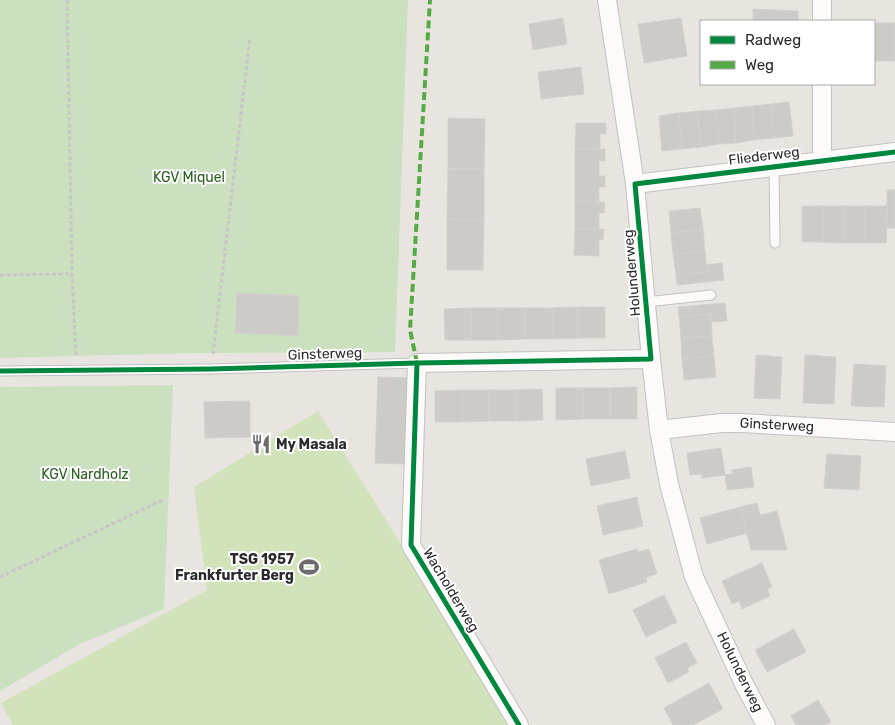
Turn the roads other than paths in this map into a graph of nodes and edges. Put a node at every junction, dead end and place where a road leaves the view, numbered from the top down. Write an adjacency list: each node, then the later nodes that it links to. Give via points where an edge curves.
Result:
1 (607, 0): 8 (street, Holunderweg)
2 (822, 0): 3 (street)
3 (822, 20)
4 (822, 85): 6 (street)
5 (895, 152): 6 (street, Fliederweg)
6 (822, 160): 7 (street, Fliederweg)
7 (774, 166): 8 (street, Fliederweg); 9 (lane)
8 (635, 184): 11 (street, Holunderweg)
9 (775, 243)
10 (711, 295): 11 (lane)
11 (646, 302): 12 (street, Holunderweg)
12 (651, 360): 13 (street, Ginsterweg); 15 (street, Holunderweg)
13 (417, 363): 14 (lane, Ginsterweg); 17 (street, Wacholderweg, via 411,545)
14 (0, 371)
15 (659, 430): 16 (street, Ginsterweg, via 741,423); 18 (street, Holunderweg, via 669,484 694,577)
16 (895, 432)
17 (519, 725)
18 (766, 725)

